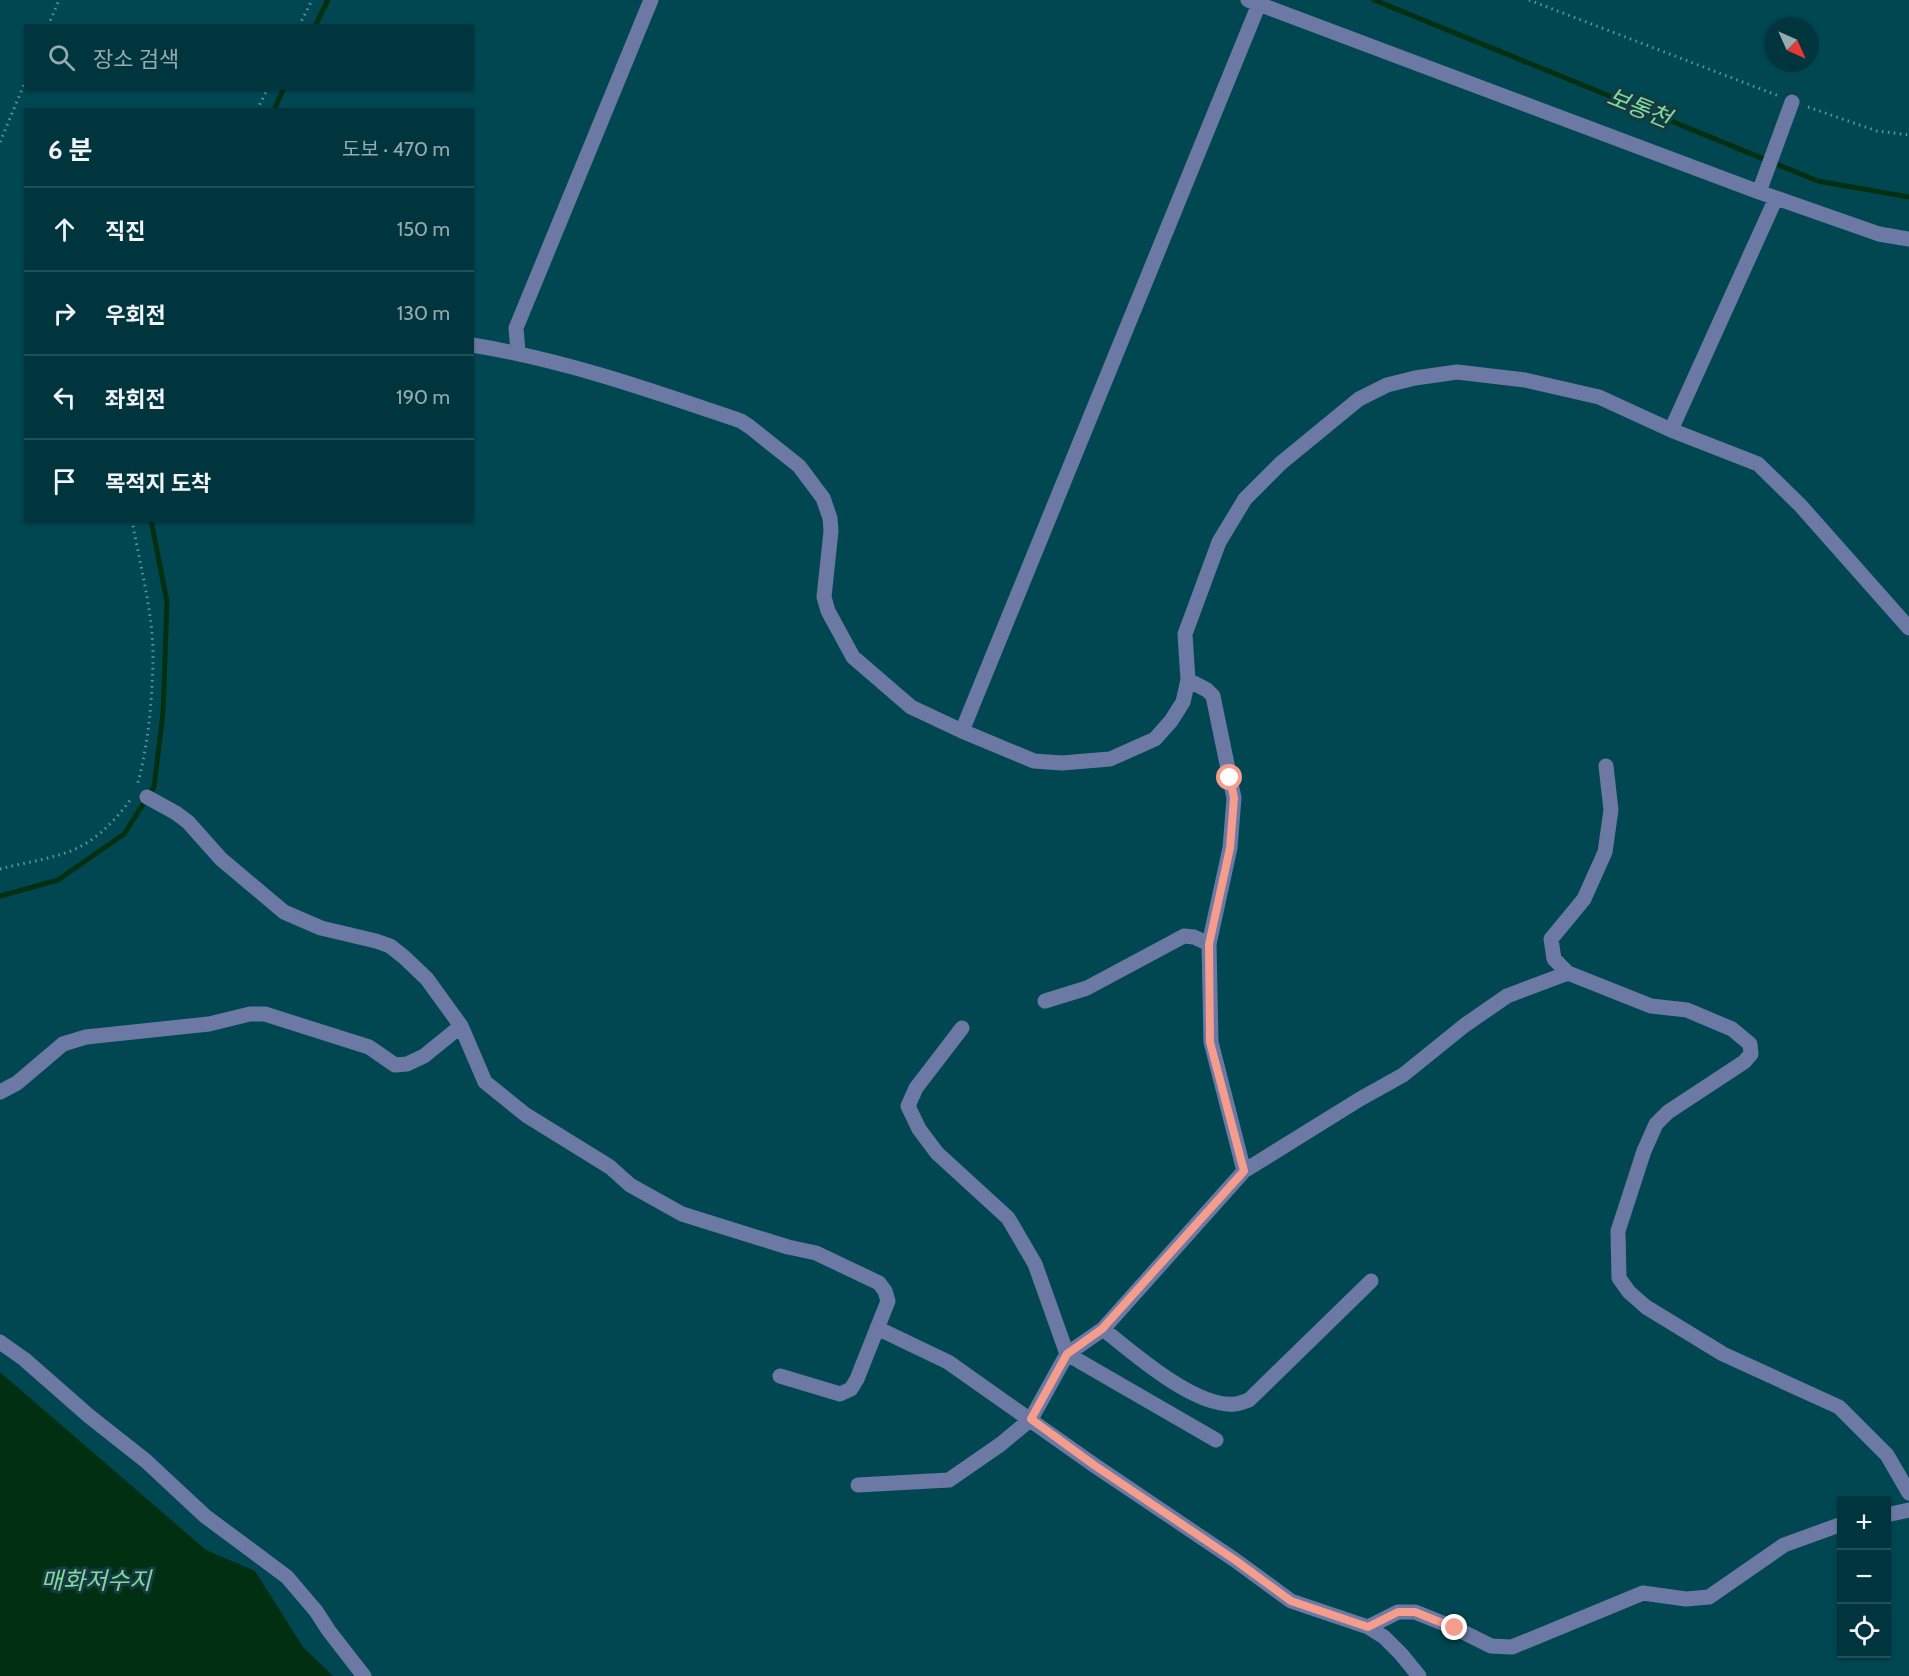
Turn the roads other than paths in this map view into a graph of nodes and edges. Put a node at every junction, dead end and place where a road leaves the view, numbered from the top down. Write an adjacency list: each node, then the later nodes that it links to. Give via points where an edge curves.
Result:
1 (651, 0): 8 (lane, via 516,328)
2 (1254, 2): 4 (lane); 12 (lane)
3 (1792, 102): 4 (lane)
4 (1759, 192): 5 (lane)
5 (1776, 198): 6 (lane, via 1880,234); 9 (lane)
6 (1909, 239)
7 (474, 345): 8 (lane)
8 (518, 352): 12 (lane, via 741,422 780,449 799,466 823,498 831,531 824,597 833,623 853,657 912,706)
9 (1671, 430): 10 (lane, via 1758,464 1800,505); 11 (lane, via 1599,397 1525,380 1457,372 1387,385 1359,399 1281,463 1245,499 1219,542 1185,634)
10 (1909, 628)
11 (1188, 680): 12 (lane, via 1183,702 1155,739 1110,759 1062,763 1034,760); 15 (lane, via 1213,696 1234,798 1230,848)
12 (962, 731)
13 (1606, 766): 16 (lane, via 1611,810 1605,852 1584,899 1551,939 1554,959)
14 (147, 797): 18 (lane, via 188,822 221,859 284,912 321,928 390,946 427,979)
15 (1209, 944): 17 (lane, via 1185,936 1087,988); 21 (lane, via 1210,1042)
16 (1568, 973): 21 (lane, via 1507,996 1403,1075); 31 (lane, via 1651,1006 1688,1010 1732,1029 1750,1044 1751,1054 1743,1062 1656,1124 1618,1231 1619,1278 1646,1307 1723,1354 1839,1407 1887,1455)
17 (1045, 1001)
18 (461, 1026): 20 (lane, via 424,1056 395,1065 369,1047 265,1014 95,1036 63,1044 17,1083); 23 (lane, via 485,1082 526,1115 610,1167 630,1185 682,1214 816,1253 879,1284 888,1301)
19 (962, 1028): 26 (lane, via 916,1088 908,1106 919,1130 937,1153 1008,1218 1035,1264)
20 (0, 1092)
21 (1244, 1171): 24 (lane)
22 (1371, 1281): 24 (lane, via 1249,1400 1236,1404 1210,1401 1164,1378)
23 (877, 1328): 27 (lane, via 851,1389 840,1394); 28 (lane, via 948,1362)
24 (1102, 1329): 26 (lane)
25 (0, 1342): 36 (lane, via 146,1461 205,1516 286,1577)
26 (1067, 1354): 28 (lane); 29 (lane)
27 (780, 1376)
28 (1031, 1419): 30 (lane, via 949,1480); 35 (lane, via 1291,1601)
29 (1216, 1440)
30 (858, 1485)
31 (1909, 1493)
32 (1909, 1510): 33 (lane)
33 (1891, 1514)
34 (1837, 1526): 35 (lane, via 1784,1545 1709,1597 1686,1599 1643,1593 1512,1647 1491,1646 1415,1612 1398,1612)
35 (1368, 1627): 37 (lane, via 1384,1637)
36 (364, 1676)
37 (1419, 1676)

